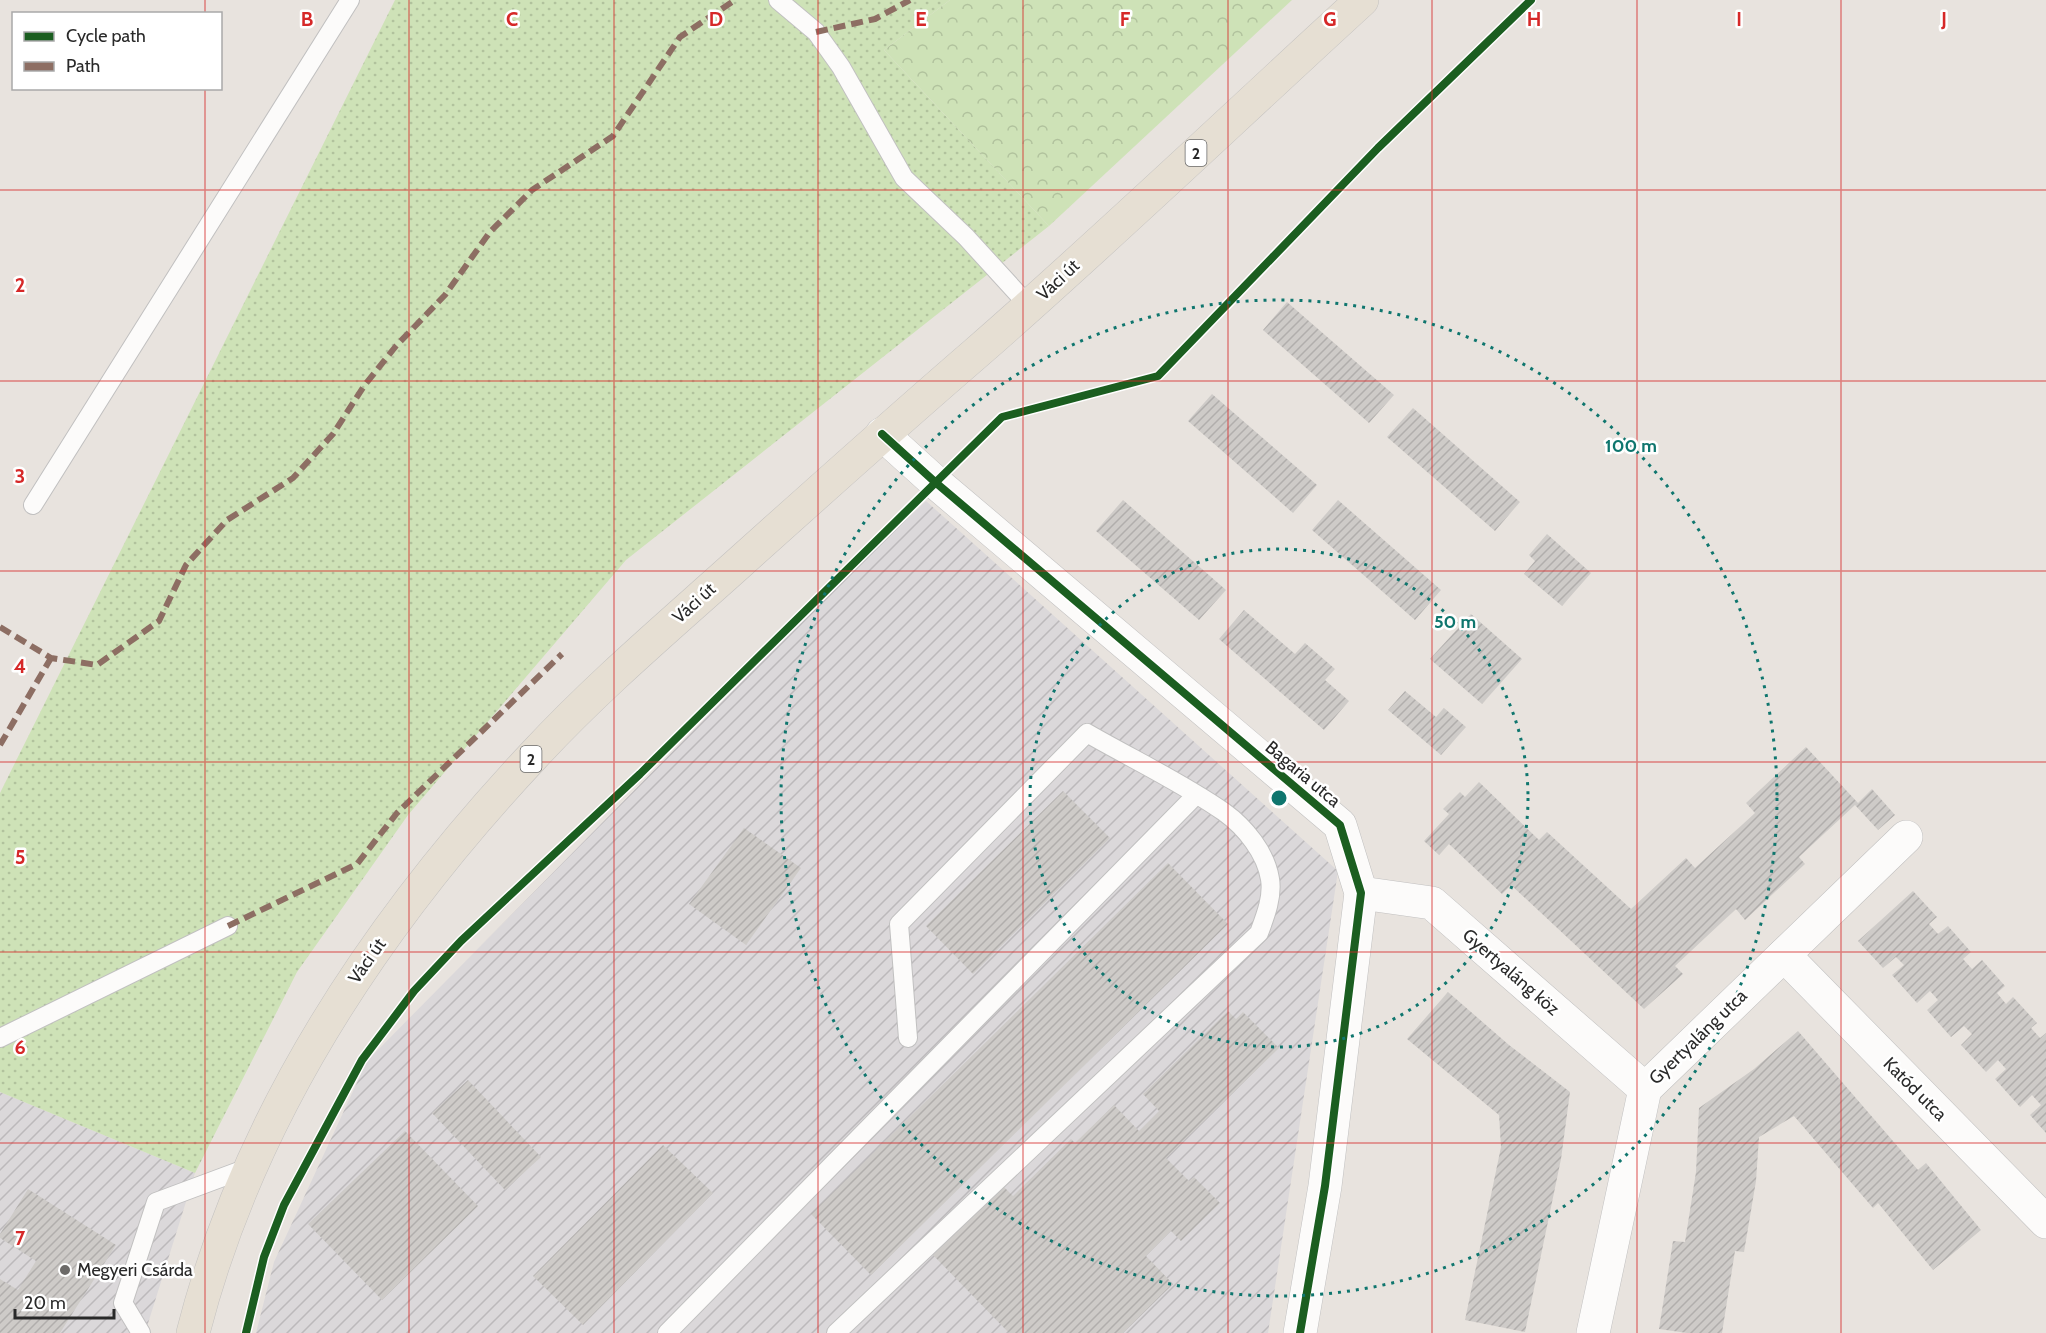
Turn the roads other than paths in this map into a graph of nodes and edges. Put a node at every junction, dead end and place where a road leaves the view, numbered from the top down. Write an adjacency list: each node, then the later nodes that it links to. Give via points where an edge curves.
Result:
1 (350, 0): 6 (lane)
2 (778, 0): 4 (lane, via 816,32 841,67 904,178 966,237)
3 (1362, 0): 4 (main road, Váci út / 2)
4 (1029, 306): 5 (main road, Váci út / 2)
5 (882, 434): 9 (street, Bagaria utca, via 1340,825); 15 (main road, Váci út / 2, via 618,671 535,754 443,857 323,1027)
6 (33, 505)
7 (1196, 796): 13 (lane, via 1087,733 899,924); 19 (lane); 20 (lane, via 1225,813 1250,837 1263,857 1271,880 1268,908 1259,933)
8 (1906, 837): 11 (street, Gyertyaláng utca)
9 (1361, 892): 14 (street, Gyertyaláng köz, via 1432,903); 21 (street, Bagaria utca, via 1324,1186)
10 (228, 926): 12 (lane)
11 (1784, 955): 14 (street, Gyertyaláng utca); 16 (street, Katód utca)
12 (0, 1038)
13 (908, 1038)
14 (1645, 1089): 22 (street, Gyertyaláng utca)
15 (250, 1167): 17 (lane, via 156,1202 123,1303); 18 (main road, Váci út / 2, via 225,1226)
16 (2046, 1222)
17 (141, 1333)
18 (193, 1333)
19 (667, 1333)
20 (836, 1333)
21 (1300, 1333)
22 (1593, 1333)

